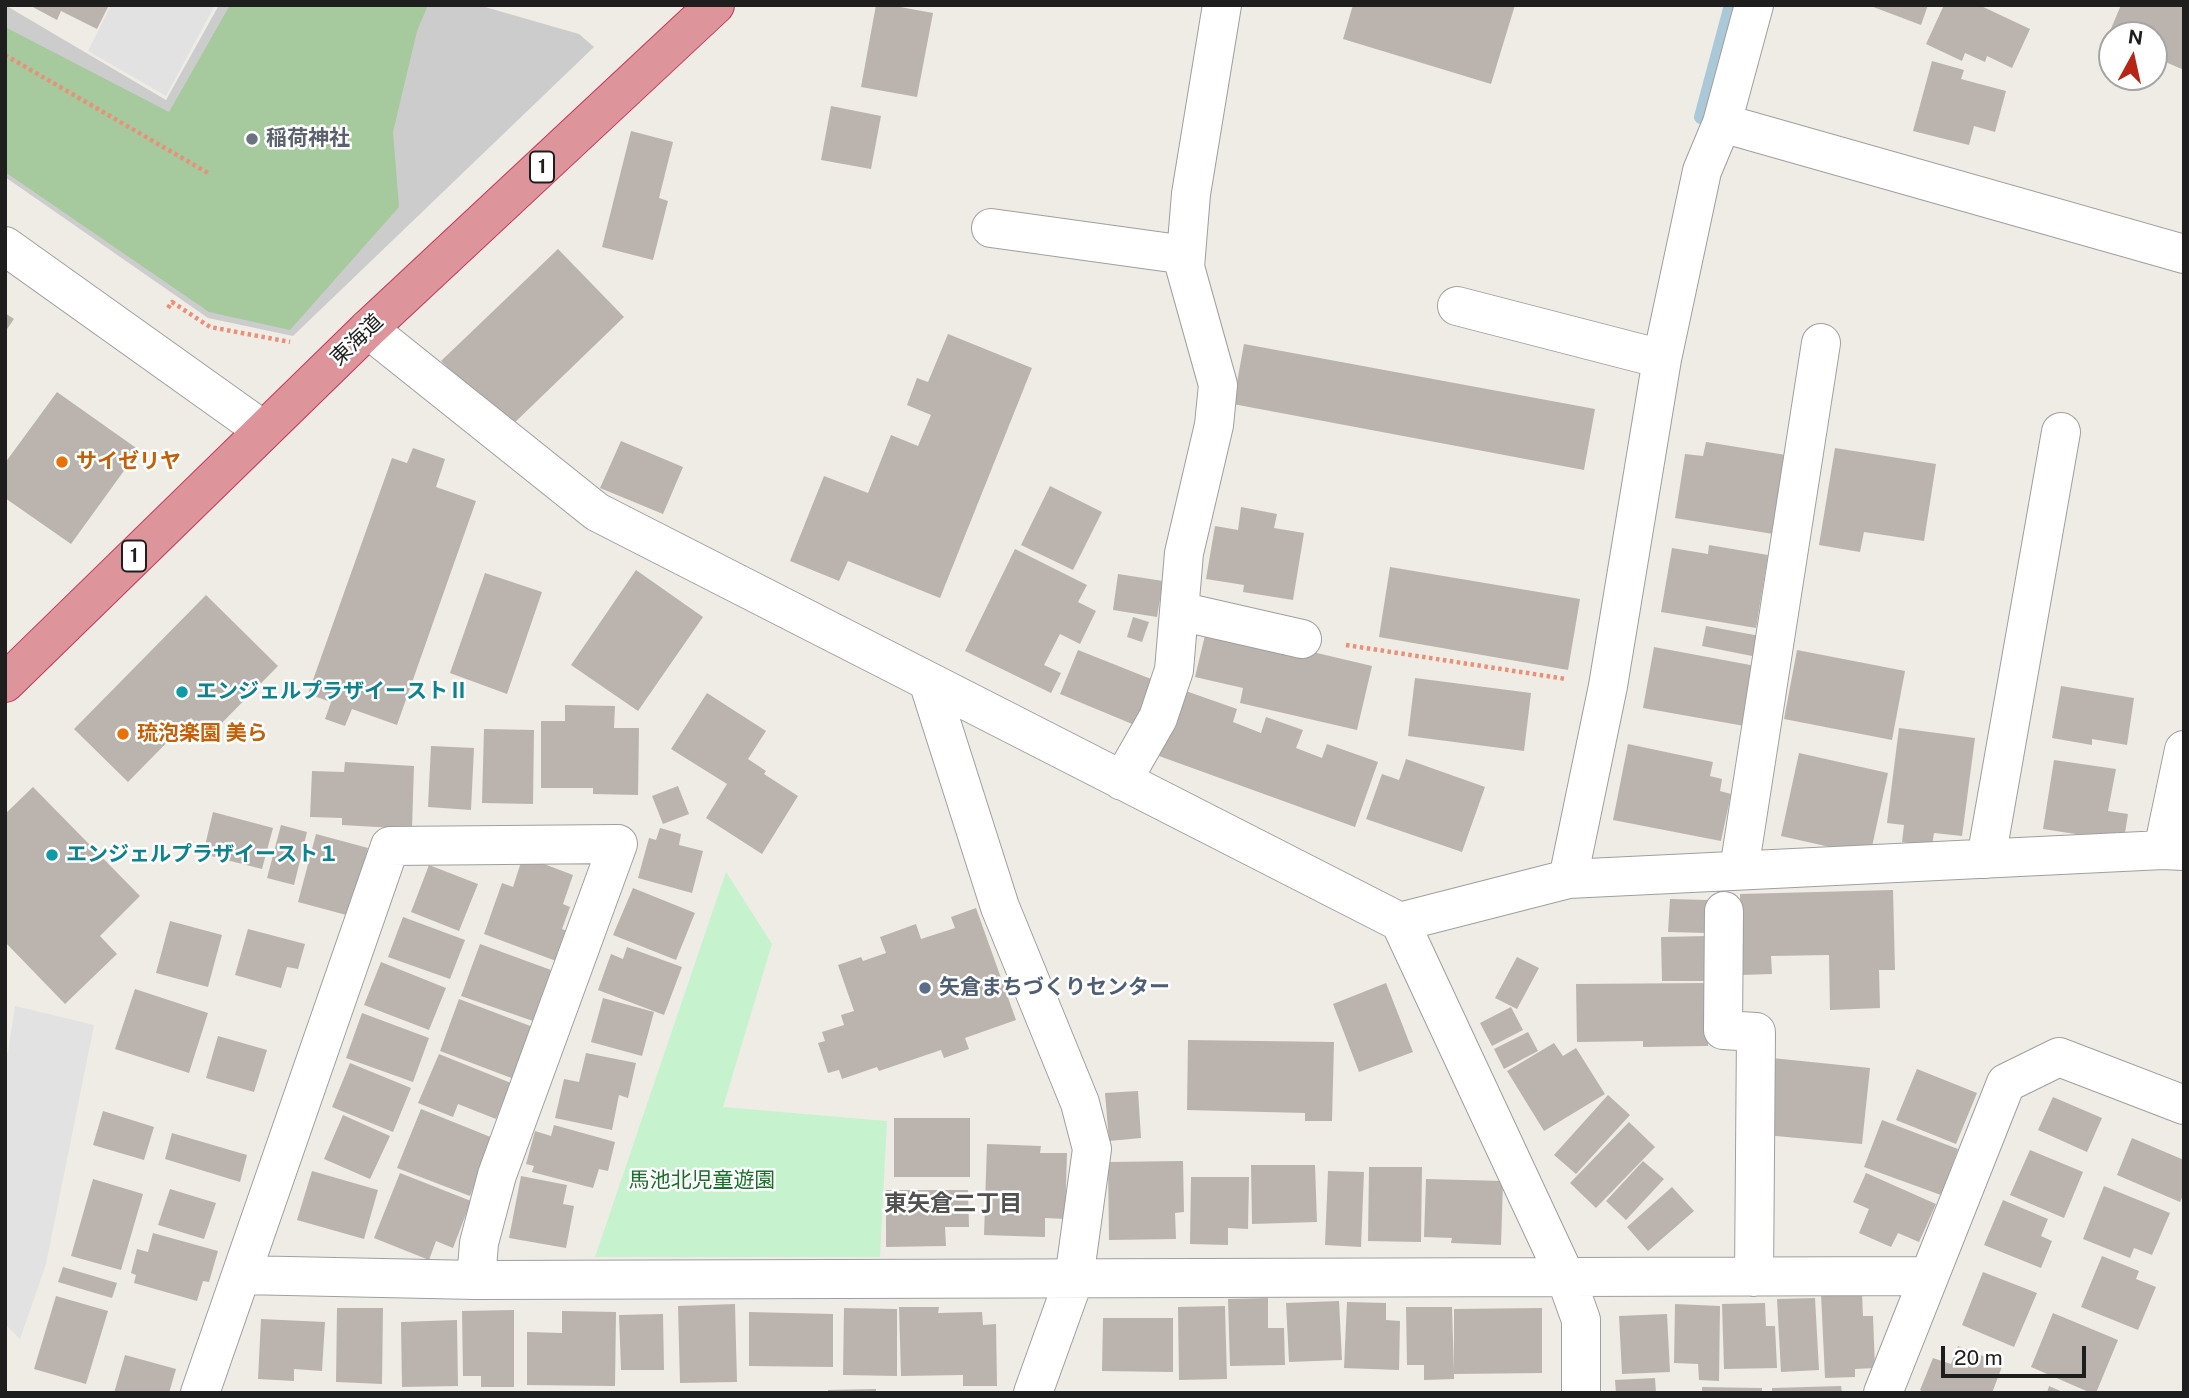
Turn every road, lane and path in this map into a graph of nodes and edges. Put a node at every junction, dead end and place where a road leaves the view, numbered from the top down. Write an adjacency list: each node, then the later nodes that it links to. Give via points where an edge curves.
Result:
1 (715, 5): 13 (highway, 東海道 / 1)
2 (1222, 5): 10 (street, via 1191,194)
3 (1754, 5): 5 (street)
4 (5, 55): 6 (path)
5 (1722, 123): 9 (street); 16 (street, via 1702,172)
6 (208, 173)
7 (990, 228): 10 (street)
8 (5, 246): 17 (street)
9 (2184, 254)
10 (1186, 255): 19 (street, via 1185,267 1218,385 1214,425 1184,553)
11 (1457, 306): 16 (street)
12 (165, 312): 15 (path, via 172,302 210,327)
13 (368, 329): 17 (highway, 東海道 / 1); 21 (street, via 597,512)
14 (1821, 343): 28 (street)
15 (296, 344)
16 (1662, 359): 23 (street)
17 (263, 430): 22 (highway, 東海道 / 1)
18 (2061, 432): 27 (street)
19 (1179, 611): 20 (street); 25 (street, via 1174,670 1158,718)
20 (1302, 639): 23 (path)
21 (928, 681): 25 (street); 37 (street, via 1000,907 1080,1103 1092,1149)
22 (5, 683)
23 (1608, 686): 29 (street)
24 (2184, 750): 26 (street)
25 (1122, 781): 31 (street)
26 (2174, 851): 27 (street)
27 (1986, 859): 28 (street)
28 (1739, 870): 29 (street)
29 (1568, 879): 31 (street)
30 (1724, 911): 35 (street, via 1723,1030 1756,1032)
31 (1400, 922): 36 (street)
32 (2184, 1104): 34 (street, via 2059,1057 2006,1083)
33 (241, 1275): 38 (street); 38 (street, via 390,846 618,844 497,1175 479,1243); 39 (street)
34 (1929, 1276): 35 (street); 42 (street)
35 (1754, 1277): 36 (street)
36 (1566, 1278): 37 (street); 41 (street, via 1581,1320)
37 (1074, 1279): 38 (street); 40 (street)
38 (476, 1280)
39 (200, 1393)
40 (1033, 1393)
41 (1581, 1393)
42 (1883, 1393)

